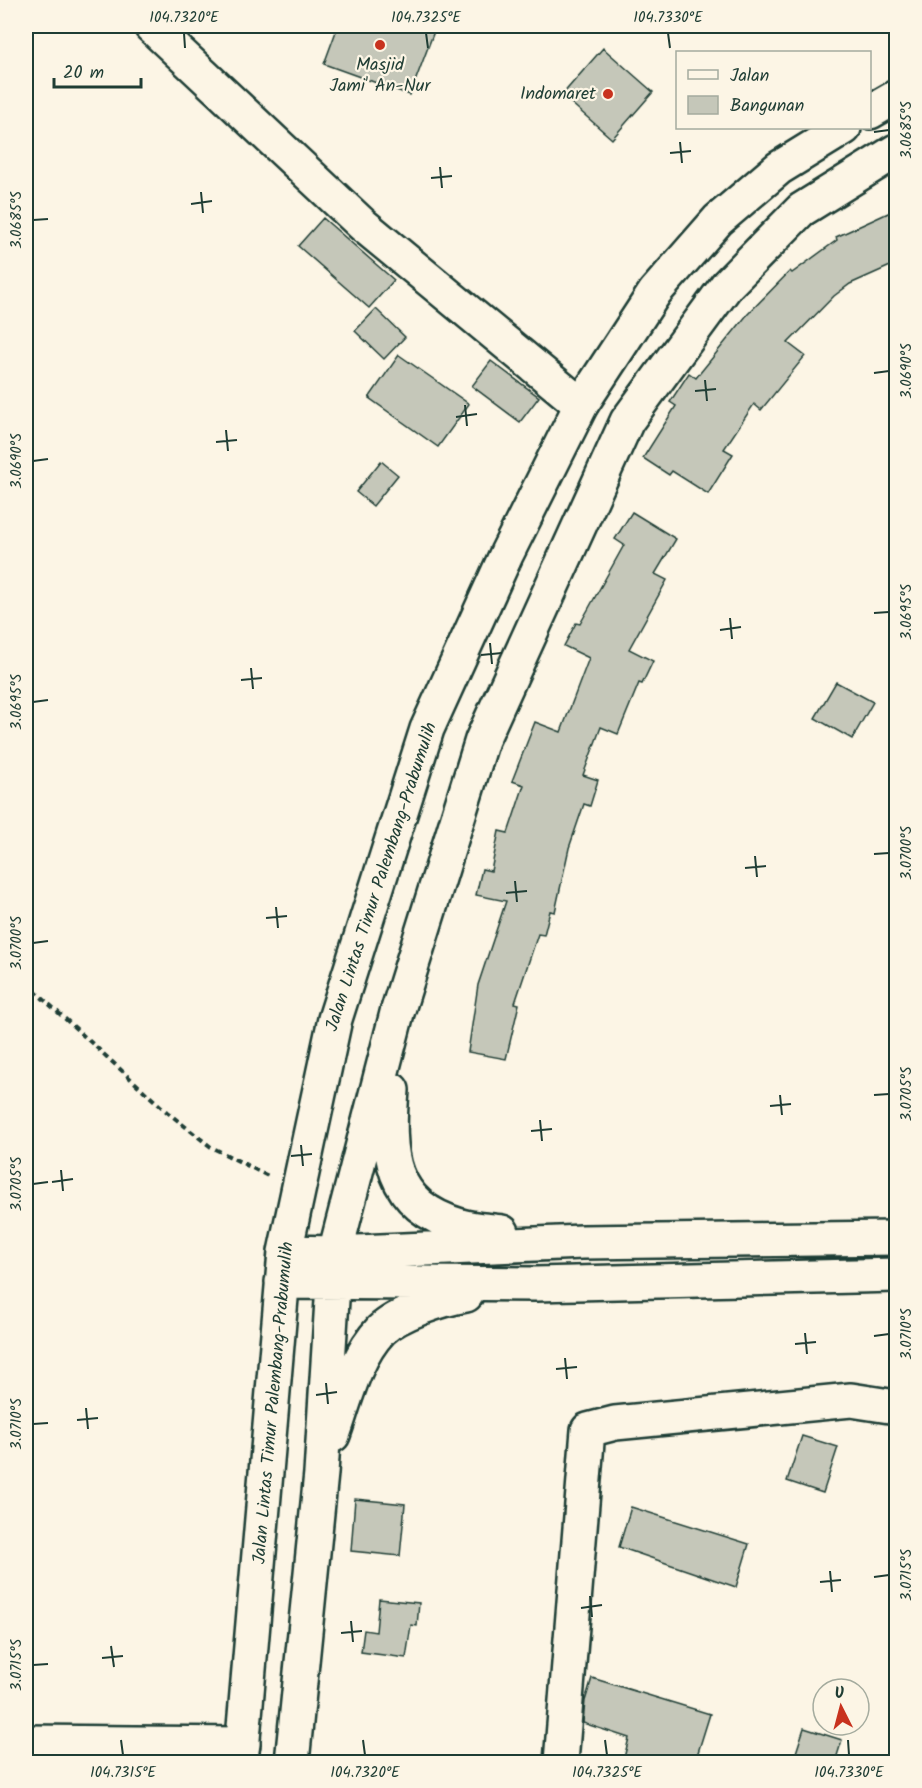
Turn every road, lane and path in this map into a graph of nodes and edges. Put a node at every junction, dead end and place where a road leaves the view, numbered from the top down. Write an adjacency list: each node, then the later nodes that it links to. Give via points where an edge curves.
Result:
1 (151, 26): 6 (main road, via 363,225)
2 (897, 97): 3 (main road)
3 (871, 111)
4 (842, 129): 6 (main road, Jalan Lintas Timur Palembang-Prabumulih, via 779,168 718,220 655,292)
5 (897, 151): 8 (main road, via 801,210 726,285 627,421 482,740)
6 (581, 405): 9 (main road, Jalan Lintas Timur Palembang-Prabumulih, via 507,553 427,729 334,1019)
7 (26, 982): 9 (path, via 167,1112 211,1147)
8 (397, 1013): 11 (main road, via 389,1131 396,1176 431,1214 461,1227); 13 (main road)
9 (300, 1191): 12 (main road, Jalan Lintas Timur Palembang-Prabumulih)
10 (897, 1238): 11 (main road)
11 (582, 1242): 13 (main road)
12 (284, 1267): 13 (main road); 19 (main road, Jalan Lintas Timur Palembang-Prabumulih)
13 (333, 1268): 15 (main road); 17 (main road)
14 (897, 1275): 15 (main road)
15 (536, 1284): 17 (main road, via 446,1298 382,1329 362,1358)
16 (897, 1407): 21 (main road, via 852,1400 588,1430)
17 (321, 1473): 20 (main road)
18 (26, 1742): 19 (main road)
19 (242, 1753)
20 (292, 1762)
21 (561, 1762)

